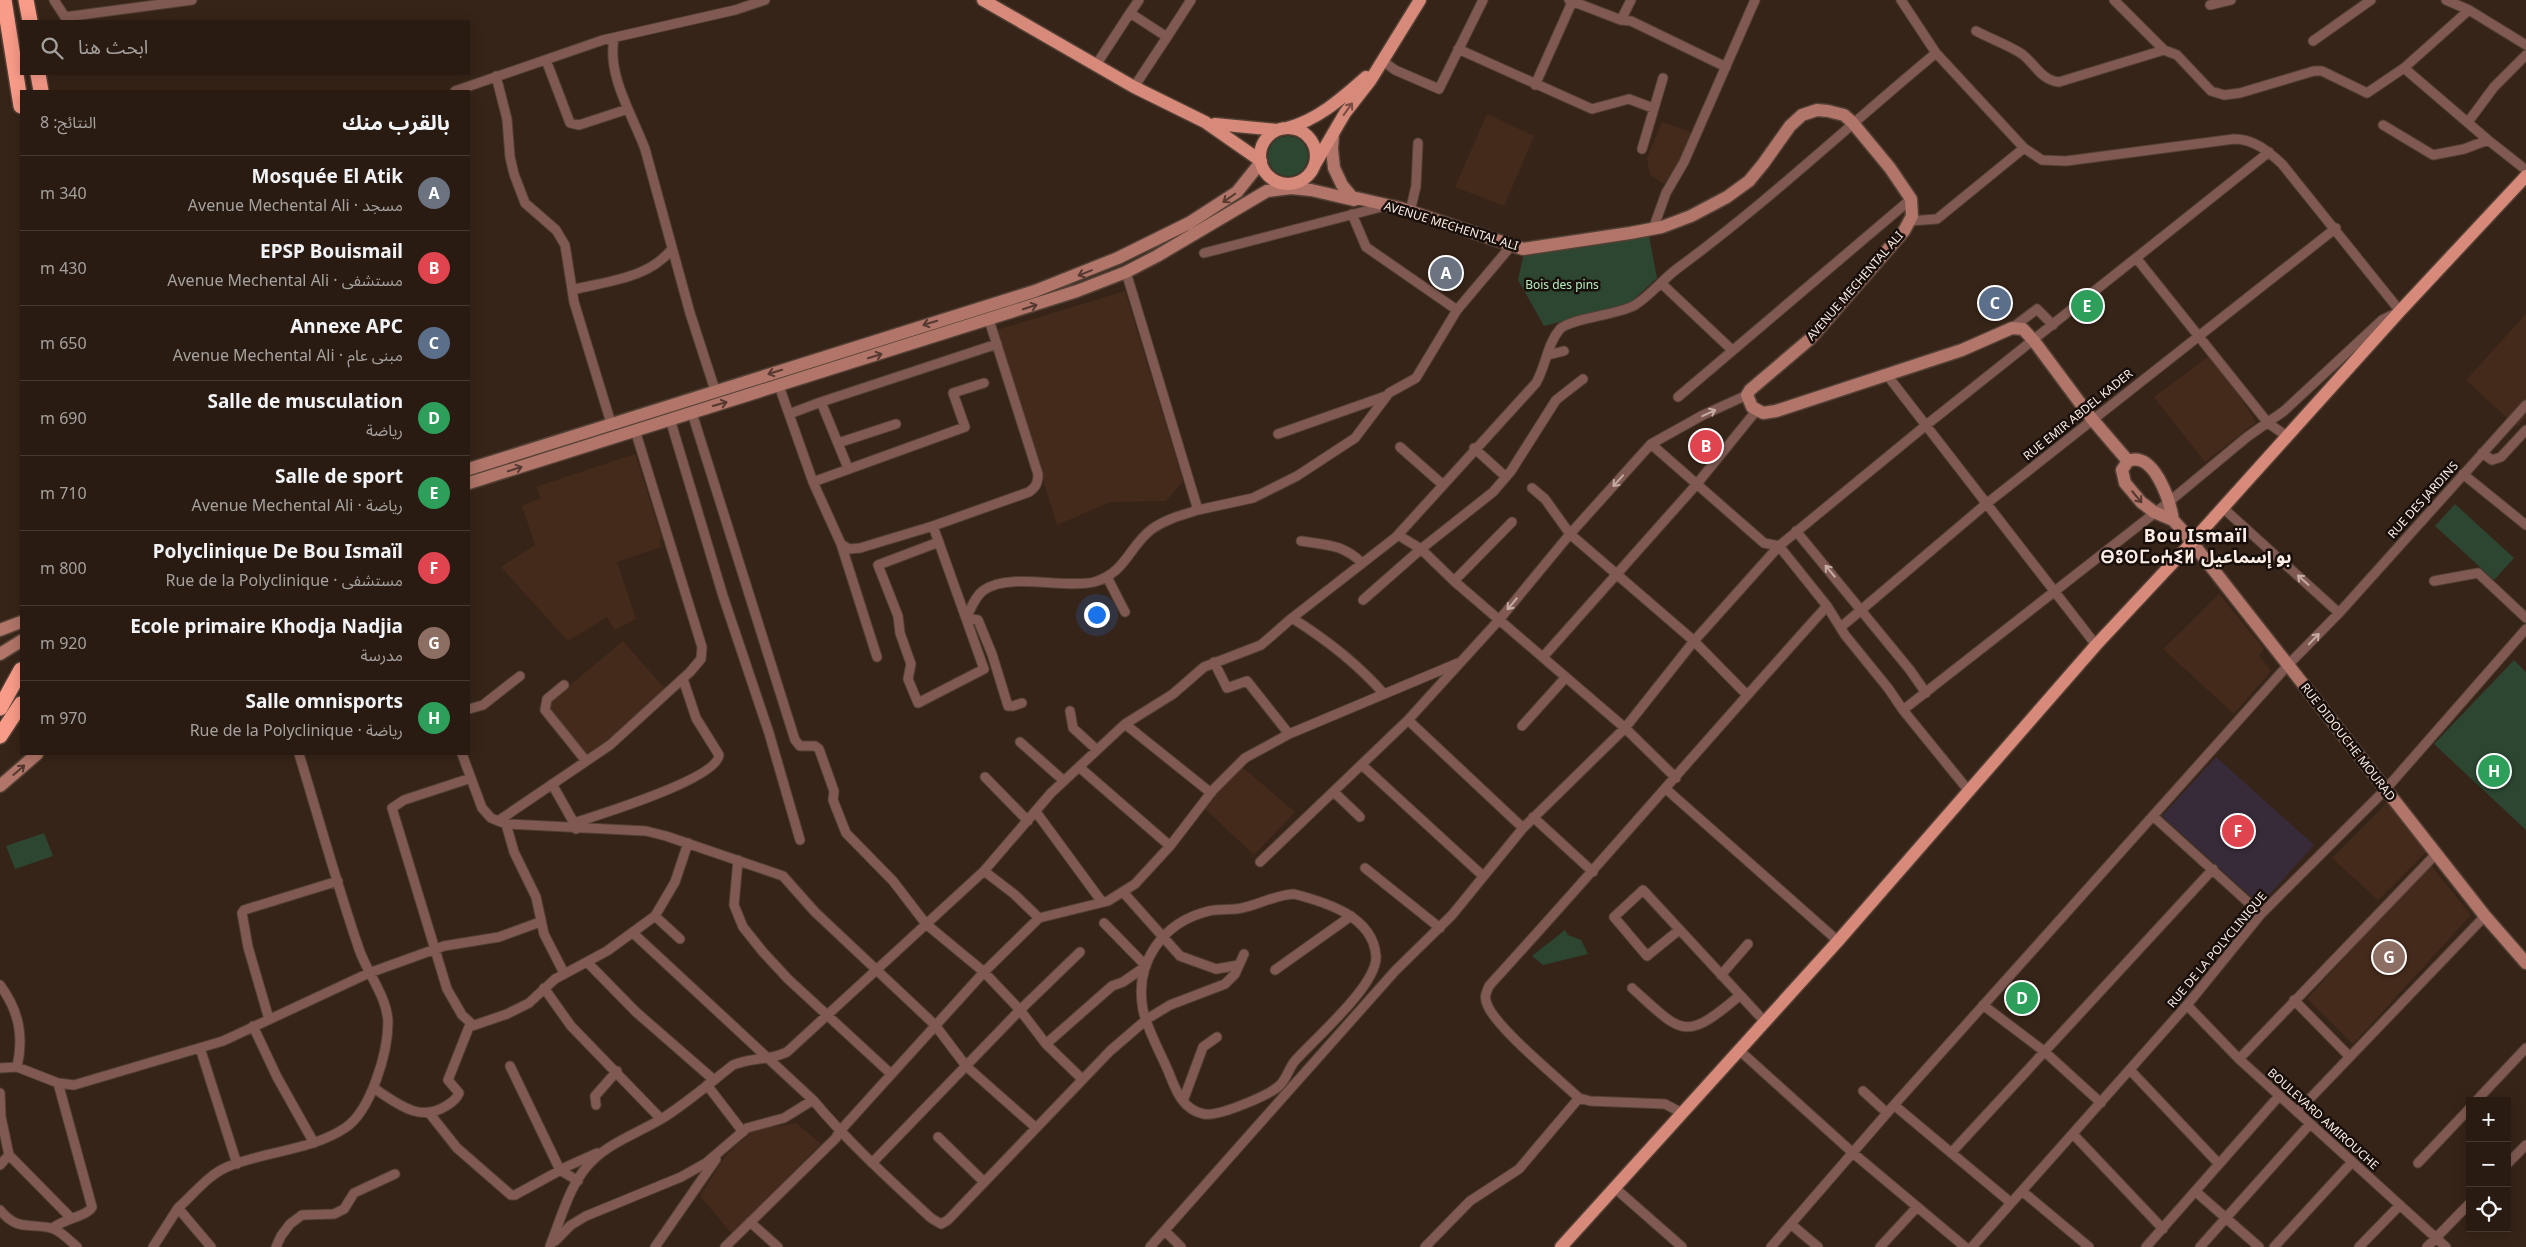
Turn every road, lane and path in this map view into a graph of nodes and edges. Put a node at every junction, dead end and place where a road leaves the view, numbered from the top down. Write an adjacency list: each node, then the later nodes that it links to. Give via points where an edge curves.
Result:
1 (4, 0): 46 (highway)
2 (26, 0): 23 (highway)
3 (54, 0): 19 (street, via 65,17)
4 (192, 0): 19 (street)
5 (765, 0): 27 (street)
6 (983, 0): 36 (main road)
7 (1139, 0): 22 (street)
8 (1192, 0): 26 (street)
9 (1420, 0): 35 (main road)
10 (1483, 0): 30 (street)
11 (1571, 0): 24 (street); 42 (street)
12 (1631, 0): 24 (street)
13 (1755, 0): 37 (street)
14 (1901, 0): 32 (street)
15 (2114, 0): 31 (street)
16 (2231, 0): 20 (street)
17 (2371, 0): 28 (street)
18 (2446, 0): 21 (street)
19 (159, 2)
20 (2210, 5)
21 (2469, 10): 29 (street); 38 (street)
22 (1130, 13): 26 (street); 36 (street)
23 (30, 20)
24 (1621, 20): 37 (street, via 1631,21)
25 (1976, 31): 31 (street, via 2022,55 2054,82)
26 (1167, 37): 43 (street)
27 (614, 38): 34 (street); 48 (street, via 613,64)
28 (2313, 41)
29 (2526, 44)
30 (1458, 49): 35 (street, via 1439,89); 42 (street)
31 (2164, 50): 38 (street, via 2177,55 2210,91 2224,95 2314,70 2367,92)
32 (1936, 52): 50 (street); 57 (street)
33 (2526, 55): 51 (street, via 2494,87)
34 (546, 60): 40 (street); 48 (street, via 570,124 579,125)
35 (1382, 63): 53 (main road, via 1335,104 1301,124); 54 (main road, one-way to 35)
36 (1096, 65): 43 (main road)
37 (1726, 67): 75 (street, via 1684,162 1666,193)
38 (2404, 68): 51 (street)
39 (38, 75): 44 (highway)
40 (496, 76): 45 (street); 82 (street, via 507,119 514,174 525,203 556,230 565,245)
41 (1663, 78): 47 (street)
42 (1535, 85): 47 (street, via 1592,110 1629,99)
43 (1134, 87): 49 (main road)
44 (41, 90)
45 (458, 90)
46 (20, 100)
47 (1653, 108): 58 (street)
48 (628, 109): 77 (street, via 645,149)
49 (1205, 122): 53 (main road, via 1226,127); 61 (main road)
50 (1852, 122): 68 (main road, AVENUE MECHENTAL ALI); 75 (main road, AVENUE MECHENTAL ALI, via 1844,115 1828,111 1817,110 1802,115 1741,187 1704,210); 81 (street, via 1752,212)
51 (2468, 122): 55 (street)
52 (2383, 125): 55 (street, via 2433,155)
53 (1281, 129): 59 (main road, via 1301,131); 61 (main road, via 1265,140)
54 (1333, 134): 59 (main road); 62 (main road)
55 (2488, 140): 63 (street)
56 (1418, 143): 71 (street, via 1416,186)
57 (2024, 148): 60 (street, via 2042,160 2066,160 2244,139); 73 (street, via 1936,219)
58 (1642, 149)
59 (1319, 152): 62 (main road); 65 (main road, via 1305,178)
60 (2269, 152): 74 (street); 79 (street)
61 (1261, 161): 65 (main road, via 1269,176); 98 (main road, one-way to 98, via 1240,189 1214,208 1149,244 1085,273)
62 (1334, 168): 69 (main road, via 1349,194)
63 (2526, 170)
64 (2526, 176): 84 (main road)
65 (1290, 183): 66 (main road); 67 (main road)
66 (1311, 190): 67 (main road); 69 (main road)
67 (1267, 191): 80 (main road)
68 (1911, 198): 73 (main road, AVENUE MECHENTAL ALI, via 1913,210); 91 (street)
69 (1372, 202): 70 (main road, AVENUE MECHENTAL ALI)
70 (1387, 205): 71 (main road, AVENUE MECHENTAL ALI); 72 (street)
71 (1410, 212): 76 (main road, AVENUE MECHENTAL ALI)
72 (1352, 214): 78 (street); 83 (street, via 1366,247)
73 (1910, 221): 100 (main road, AVENUE MECHENTAL ALI, via 1823,325)
74 (2336, 228): 84 (street); 88 (street, RUE EMIR ABDEL KADER)
75 (1653, 229): 76 (main road, AVENUE MECHENTAL ALI, via 1528,248)
76 (1511, 246): 83 (street)
77 (672, 249): 82 (street, via 643,273); 98 (street)
78 (1204, 253)
79 (2137, 259): 86 (street); 88 (street)
80 (1126, 272): 85 (main road, one-way to 80); 135 (street)
81 (1661, 283): 91 (street); 93 (street, via 1634,306 1562,327 1550,342)
82 (572, 290): 110 (street)
83 (1457, 310): 99 (street, via 1416,378)
84 (2400, 311): 109 (street, via 2382,320); 116 (main road)
85 (989, 320): 90 (street); 97 (main road, one-way to 85)
86 (2053, 325): 87 (street, via 2037,309); 89 (street)
87 (2012, 328): 89 (main road, via 2023,329); 94 (main road, via 1962,350)
88 (2198, 336): 108 (street, RUE EMIR ABDEL KADER); 109 (street)
89 (2034, 341): 108 (main road); 112 (street)
90 (997, 344): 102 (street); 140 (street, via 1038,480 1030,492)
91 (1732, 350): 101 (street)
92 (1564, 351): 93 (street)
93 (1548, 355): 120 (street, via 1536,383)
94 (1887, 375): 104 (main road, via 1776,411); 112 (street)
95 (1583, 379): 126 (street, via 1556,400)
96 (984, 383): 123 (street, via 953,393 965,427)
97 (779, 386): 105 (main road, one-way to 97); 106 (street)
98 (715, 390): 110 (main road)
99 (1388, 395): 115 (street); 135 (street, via 1356,438 1297,476 1253,498)
100 (1747, 395): 104 (main road, via 1748,402); 118 (street, one-way to 100)
101 (1678, 397)
102 (821, 402): 106 (street); 117 (street)
103 (2526, 406): 121 (street, RUE DES JARDINS)
104 (1756, 411): 130 (street)
105 (692, 413): 107 (main road); 246 (street, via 795,740 800,746 819,749 846,833 893,881)
106 (789, 414): 127 (street)
107 (670, 419): 113 (main road); 225 (street)
108 (2092, 419): 122 (main road); 133 (street, RUE EMIR ABDEL KADER)
109 (2268, 422): 116 (street); 132 (street)
110 (611, 423): 124 (main road)
111 (896, 424): 117 (street)
112 (1925, 426): 133 (street); 141 (street)
113 (635, 430): 128 (main road, one-way to 113); 181 (street, via 702,646 701,659)
114 (2526, 430): 121 (street, via 2501,457 2492,460)
115 (1278, 434)
116 (2288, 437): 134 (main road)
117 (838, 443): 123 (street)
118 (1651, 444): 130 (street); 143 (street, one-way to 143)
119 (1400, 447): 129 (street)
120 (1474, 448): 126 (street); 129 (street)
121 (2482, 454): 125 (street, RUE DES JARDINS)
122 (2128, 461): 132 (main road, via 2138,459 2146,462 2163,484); 136 (main road, one-way to 136, via 2122,470 2125,482)
123 (848, 468): 127 (street)
124 (470, 469)
125 (2463, 474): 138 (street); 160 (street, RUE DES JARDINS)
126 (1506, 477): 149 (street, via 1493,492)
127 (813, 482): 147 (street)
128 (470, 483)
129 (1442, 484): 142 (street)
130 (1696, 485): 148 (street, via 1764,543); 151 (street)
131 (1532, 488): 143 (street, via 1545,499)
132 (2170, 501): 136 (street); 137 (main road)
133 (1986, 504): 155 (street); 158 (street, RUE EMIR ABDEL KADER)
134 (2223, 508): 146 (main road); 160 (street, one-way to 134)
135 (1198, 510): 152 (street, via 1153,528 1119,569)
136 (2154, 512): 137 (main road); 155 (street)
137 (2173, 520): 146 (main road, RUE DIDOUCHE MOURAD)
138 (2524, 520)
139 (1512, 522): 153 (street)
140 (934, 526): 145 (street); 147 (street, via 855,549)
141 (1796, 531): 148 (street); 158 (street, one-way to 141)
142 (1398, 534): 149 (street); 150 (street)
143 (1570, 534): 151 (street); 164 (street, one-way to 164)
144 (1301, 541): 150 (street, via 1341,547 1352,552)
145 (939, 542): 161 (street); 161 (street, via 878,565 898,616 911,664 908,679 918,703 984,669)
146 (2192, 542): 171 (main road); 177 (main road, RUE DIDOUCHE MOURAD)
147 (841, 544): 173 (street)
148 (1780, 546): 157 (street); 169 (street)
149 (1421, 548): 153 (street); 156 (street)
150 (1362, 563): 162 (street)
151 (1615, 573): 169 (street); 174 (street)
152 (1107, 577): 159 (street); 161 (street, via 1082,584 1048,581 998,584 984,590)
153 (1454, 581): 164 (street)
154 (2434, 581): 163 (street, via 2478,573)
155 (2054, 590): 171 (street); 183 (street)
156 (1363, 600)
157 (1827, 606): 166 (street); 185 (street)
158 (1861, 608): 166 (street, RUE EMIR ABDEL KADER); 183 (street)
159 (1125, 612)
160 (2339, 612): 177 (street, RUE DES JARDINS, one-way to 160)
161 (966, 618): 186 (street, via 978,620 1008,706)
162 (1292, 618): 175 (street, via 1254,649); 184 (street, via 1357,664)
163 (2526, 618)
164 (1499, 620): 174 (street); 176 (street)
165 (20, 622): 168 (main road)
166 (1841, 627): 190 (street)
167 (2526, 629): 214 (street, RUE DE LA POLYCLINIQUE)
168 (0, 630)
169 (1694, 641): 185 (street); 195 (street)
170 (20, 642): 172 (main road)
171 (2096, 645): 213 (main road)
172 (0, 654)
173 (877, 657)
174 (1543, 657): 180 (street)
175 (1214, 662): 193 (street, via 1173,694); 196 (street, via 1227,688 1247,681)
176 (1458, 663): 184 (street); 192 (street)
177 (2288, 665): 214 (main road, RUE DIDOUCHE MOURAD); 218 (street, RUE DES JARDINS)
178 (20, 672): 188 (highway)
179 (520, 676): 189 (street, via 483,705)
180 (1566, 677): 194 (street); 195 (street)
181 (683, 679): 203 (street, via 610,745); 223 (street, via 696,718 719,756 717,762 698,776 646,800)
182 (564, 685): 203 (street, via 547,699 545,710)
183 (1926, 693): 190 (street)
184 (1384, 694): 196 (street)
185 (1747, 695): 208 (street)
186 (1022, 703)
187 (20, 706): 197 (highway)
188 (0, 708)
189 (470, 709)
190 (1903, 710): 213 (street)
191 (1070, 711): 199 (street, via 1073,728)
192 (1408, 720): 204 (street); 224 (street)
193 (1125, 724): 199 (street); 216 (street)
194 (1522, 726)
195 (1625, 728): 208 (street); 220 (street)
196 (1290, 734): 216 (street, via 1245,758)
197 (0, 736)
198 (1020, 742): 209 (street)
199 (1097, 750): 205 (street)
200 (36, 755): 211 (main road, one-way to 200)
201 (299, 755): 236 (street)
202 (462, 755): 207 (street)
203 (586, 760): 210 (street)
204 (1362, 764): 215 (street); 235 (street)
205 (1079, 767): 209 (street); 227 (street)
206 (985, 777): 221 (street)
207 (471, 778): 222 (street, via 482,808 491,818); 254 (street, via 404,800 392,808)
208 (1676, 778): 212 (street)
209 (1064, 781): 217 (street)
210 (552, 784): 222 (street); 223 (street)
211 (0, 786)
212 (1666, 789): 234 (street); 252 (street)
213 (1968, 790): 252 (main road)
214 (2385, 790): 228 (main road, RUE DIDOUCHE MOURAD); 239 (street, RUE DE LA POLYCLINIQUE)
215 (1334, 792): 219 (street); 230 (street)
216 (1211, 793): 227 (street)
217 (1036, 812): 221 (street); 238 (street)
218 (2153, 816): 232 (street); 272 (street, RUE DES JARDINS)
219 (1360, 817)
220 (1533, 818): 224 (street); 234 (street)
221 (1028, 821): 233 (street)
222 (502, 823): 223 (street); 244 (street, via 536,897)
223 (575, 826): 226 (street, via 646,832)
224 (1523, 828): 235 (street)
225 (800, 840)
226 (688, 843): 229 (street); 240 (street, via 675,882)
227 (1170, 846): 237 (street, via 1135,884)
228 (2436, 854): 242 (main road, RUE DIDOUCHE MOURAD); 271 (street)
229 (738, 860): 261 (street, via 783,876 815,912); 275 (street, via 734,905 743,927 788,979)
230 (1260, 862)
231 (1364, 868): 247 (street)
232 (2213, 869): 239 (street); 287 (street)
233 (984, 871): 243 (street); 246 (street)
234 (1593, 872): 309 (street, via 1489,986 1485,997 1487,1006 1504,1027)
235 (1483, 876): 247 (street)
236 (338, 881): 264 (street, via 359,950); 276 (street, via 267,902 242,913 248,947)
237 (1123, 892): 238 (street); 250 (street)
238 (1102, 902): 243 (street)
239 (2261, 914): 273 (street, RUE DE LA POLYCLINIQUE)
240 (655, 916): 249 (street); 251 (street)
241 (1350, 916): 250 (street, via 1314,899 1294,894 1279,895 1237,909 1209,911 1182,921); 262 (street); 289 (street, via 1364,930 1376,958 1371,972 1349,1005)
242 (2485, 916): 258 (main road, RUE DIDOUCHE MOURAD); 290 (street)
243 (1039, 918): 263 (street)
244 (540, 922): 254 (street, via 499,937); 265 (street)
245 (1104, 923): 260 (street)
246 (926, 924): 261 (street); 263 (street)
247 (1440, 928): 293 (street, via 1395,972)
248 (1679, 930): 248 (street, via 1643,890 1614,916 1647,956); 266 (street)
249 (633, 933): 257 (street); 288 (street)
250 (1162, 935): 259 (street, via 1180,956 1216,969); 260 (street)
251 (680, 939)
252 (1838, 941): 278 (main road)
253 (1748, 944): 266 (street)
254 (435, 949): 264 (street); 279 (street, via 447,989 462,1015)
255 (1080, 952): 274 (street)
256 (1244, 954): 259 (street)
257 (588, 962): 265 (street); 302 (street)
258 (2526, 963)
259 (1239, 965): 277 (street, via 1225,984 1170,1005)
260 (1146, 966): 277 (street, via 1143,1010); 283 (street, via 1112,986)
261 (877, 970): 275 (street); 280 (street)
262 (1275, 970)
263 (984, 972): 274 (street); 280 (street)
264 (370, 973): 276 (street); 304 (street, via 384,1002 388,1023)
265 (564, 973): 268 (street)
266 (1721, 976): 270 (street)
267 (0, 985): 296 (street, via 17,1016 22,1033)
268 (544, 988): 279 (street, via 514,1011); 299 (street, via 571,1026)
269 (1632, 988): 270 (street, via 1668,1020 1684,1028 1712,1020)
270 (1739, 996): 278 (street)
271 (2294, 1000): 290 (street); 292 (street)
272 (1983, 1005): 287 (street); 314 (street, RUE DES JARDINS)
273 (2187, 1005): 292 (street, BOULEVARD AMIROUCHE); 298 (street, RUE DE LA POLYCLINIQUE)
274 (1020, 1010): 283 (street); 295 (street)
275 (827, 1014): 291 (street, via 787,1052); 300 (street)
276 (269, 1019): 281 (street)
277 (1147, 1019): 301 (street); 311 (street)
278 (1765, 1022): 286 (main road)
279 (473, 1025): 319 (street, via 467,1030 448,1080 458,1096)
280 (935, 1025): 295 (street); 300 (street)
281 (253, 1026): 284 (street); 327 (street)
282 (1217, 1037): 311 (street, via 1203,1047)
283 (1046, 1044): 301 (street)
284 (200, 1048): 303 (street, via 74,1085); 338 (street)
285 (2526, 1048): 308 (street)
286 (1739, 1050): 318 (main road); 331 (street)
287 (2045, 1052): 312 (street); 332 (street)
288 (758, 1055): 291 (street); 302 (street, via 733,1065)
289 (1301, 1056): 293 (street); 311 (street, via 1280,1085 1230,1111 1205,1115)
290 (2349, 1056): 316 (street)
291 (768, 1058): 310 (street)
292 (2239, 1059): 307 (street, BOULEVARD AMIROUCHE)
293 (1312, 1065): 360 (street)
294 (510, 1066): 341 (street)
295 (966, 1066): 322 (street); 336 (street)
296 (18, 1067): 297 (street); 303 (street)
297 (0, 1068)
298 (2130, 1070): 312 (street, RUE DE LA POLYCLINIQUE); 339 (street)
299 (617, 1071): 313 (street, via 595,1096); 320 (street)
300 (890, 1073): 324 (street)
301 (1082, 1079): 322 (street)
302 (710, 1082): 320 (street); 323 (street)
303 (58, 1084): 355 (street, via 92,1202 91,1210)
304 (374, 1089): 319 (street, via 406,1109); 327 (street, via 353,1122)
305 (1863, 1090): 315 (street)
306 (0, 1093): 333 (street, via 4,1140)
307 (2279, 1096): 316 (street, BOULEVARD AMIROUCHE); 339 (street)
308 (2480, 1097)
309 (1579, 1098): 318 (street, via 1665,1104); 372 (street, via 1519,1169 1470,1201)
310 (813, 1100): 323 (street, via 784,1118 756,1124); 324 (street)
311 (1182, 1101)
312 (2101, 1103): 325 (street, RUE DE LA POLYCLINIQUE)
313 (596, 1105)
314 (1894, 1105): 315 (street, RUE DES JARDINS); 332 (street)
315 (1887, 1112): 331 (street, RUE DES JARDINS)
316 (2297, 1112): 321 (street, BOULEVARD AMIROUCHE)
317 (2466, 1112): 337 (street)
318 (1682, 1113): 345 (main road)
319 (430, 1114): 341 (street, via 457,1148 510,1195)
320 (661, 1119): 329 (street)
321 (2310, 1124): 335 (street, BOULEVARD AMIROUCHE); 354 (street)
322 (1035, 1127): 344 (street)
323 (743, 1132): 330 (street)
324 (839, 1132): 336 (street); 356 (street)
325 (2073, 1134): 346 (street, RUE DE LA POLYCLINIQUE); 359 (street)
326 (938, 1137): 344 (street)
327 (314, 1142): 338 (street)
328 (2526, 1145): 334 (street)
329 (610, 1147): 341 (street); 343 (street, via 592,1161)
330 (721, 1152): 362 (street, via 681,1177 586,1216 570,1225); 363 (street)
331 (1853, 1153): 350 (street); 357 (street, RUE DES JARDINS)
332 (1951, 1153): 348 (street)
333 (9, 1155): 340 (street); 355 (street)
334 (2511, 1160)
335 (2352, 1162): 349 (street, BOULEVARD AMIROUCHE); 384 (street)
336 (872, 1163): 344 (street, via 941,1224)
337 (2418, 1163)
338 (237, 1164): 352 (street, via 214,1175)
339 (2219, 1164): 347 (street)
340 (0, 1165)
341 (560, 1170): 343 (street)
342 (395, 1174): 367 (street, via 354,1193 344,1209 334,1214 302,1216 290,1224)
343 (578, 1181): 362 (street)
344 (984, 1182)
345 (1616, 1189): 373 (main road); 374 (street)
346 (2022, 1191): 348 (street, RUE DE LA POLYCLINIQUE); 380 (street)
347 (2195, 1191): 354 (street); 359 (street)
348 (2010, 1202): 379 (street, RUE DE LA POLYCLINIQUE)
349 (2400, 1205): 361 (street, BOULEVARD AMIROUCHE); 385 (street)
350 (1917, 1206): 377 (street); 378 (street)
351 (2466, 1207): 361 (street)
352 (178, 1208): 365 (street); 366 (street)
353 (0, 1210): 358 (street, via 11,1222)
354 (2227, 1217): 382 (street); 383 (street)
355 (71, 1218): 358 (street)
356 (750, 1222): 368 (street); 369 (street)
357 (1792, 1225): 375 (street, RUE DES JARDINS); 376 (street)
358 (53, 1228): 364 (street)
359 (2162, 1228): 381 (street)
360 (1165, 1231): 370 (street); 371 (street)
361 (2436, 1238): 386 (street); 387 (street, BOULEVARD AMIROUCHE)
362 (550, 1246)
363 (659, 1246)
364 (77, 1247)
365 (153, 1247)
366 (211, 1247)
367 (276, 1247)
368 (725, 1247)
369 (778, 1247)
370 (1150, 1247)
371 (1181, 1247)
372 (1426, 1247)
373 (1561, 1247)
374 (1682, 1247)
375 (1771, 1247)
376 (1818, 1247)
377 (1880, 1247)
378 (1964, 1247)
379 (1972, 1247)
380 (2090, 1247)
381 (2146, 1247)
382 (2200, 1247)
383 (2259, 1247)
384 (2274, 1247)
385 (2359, 1247)
386 (2427, 1247)
387 (2446, 1247)

